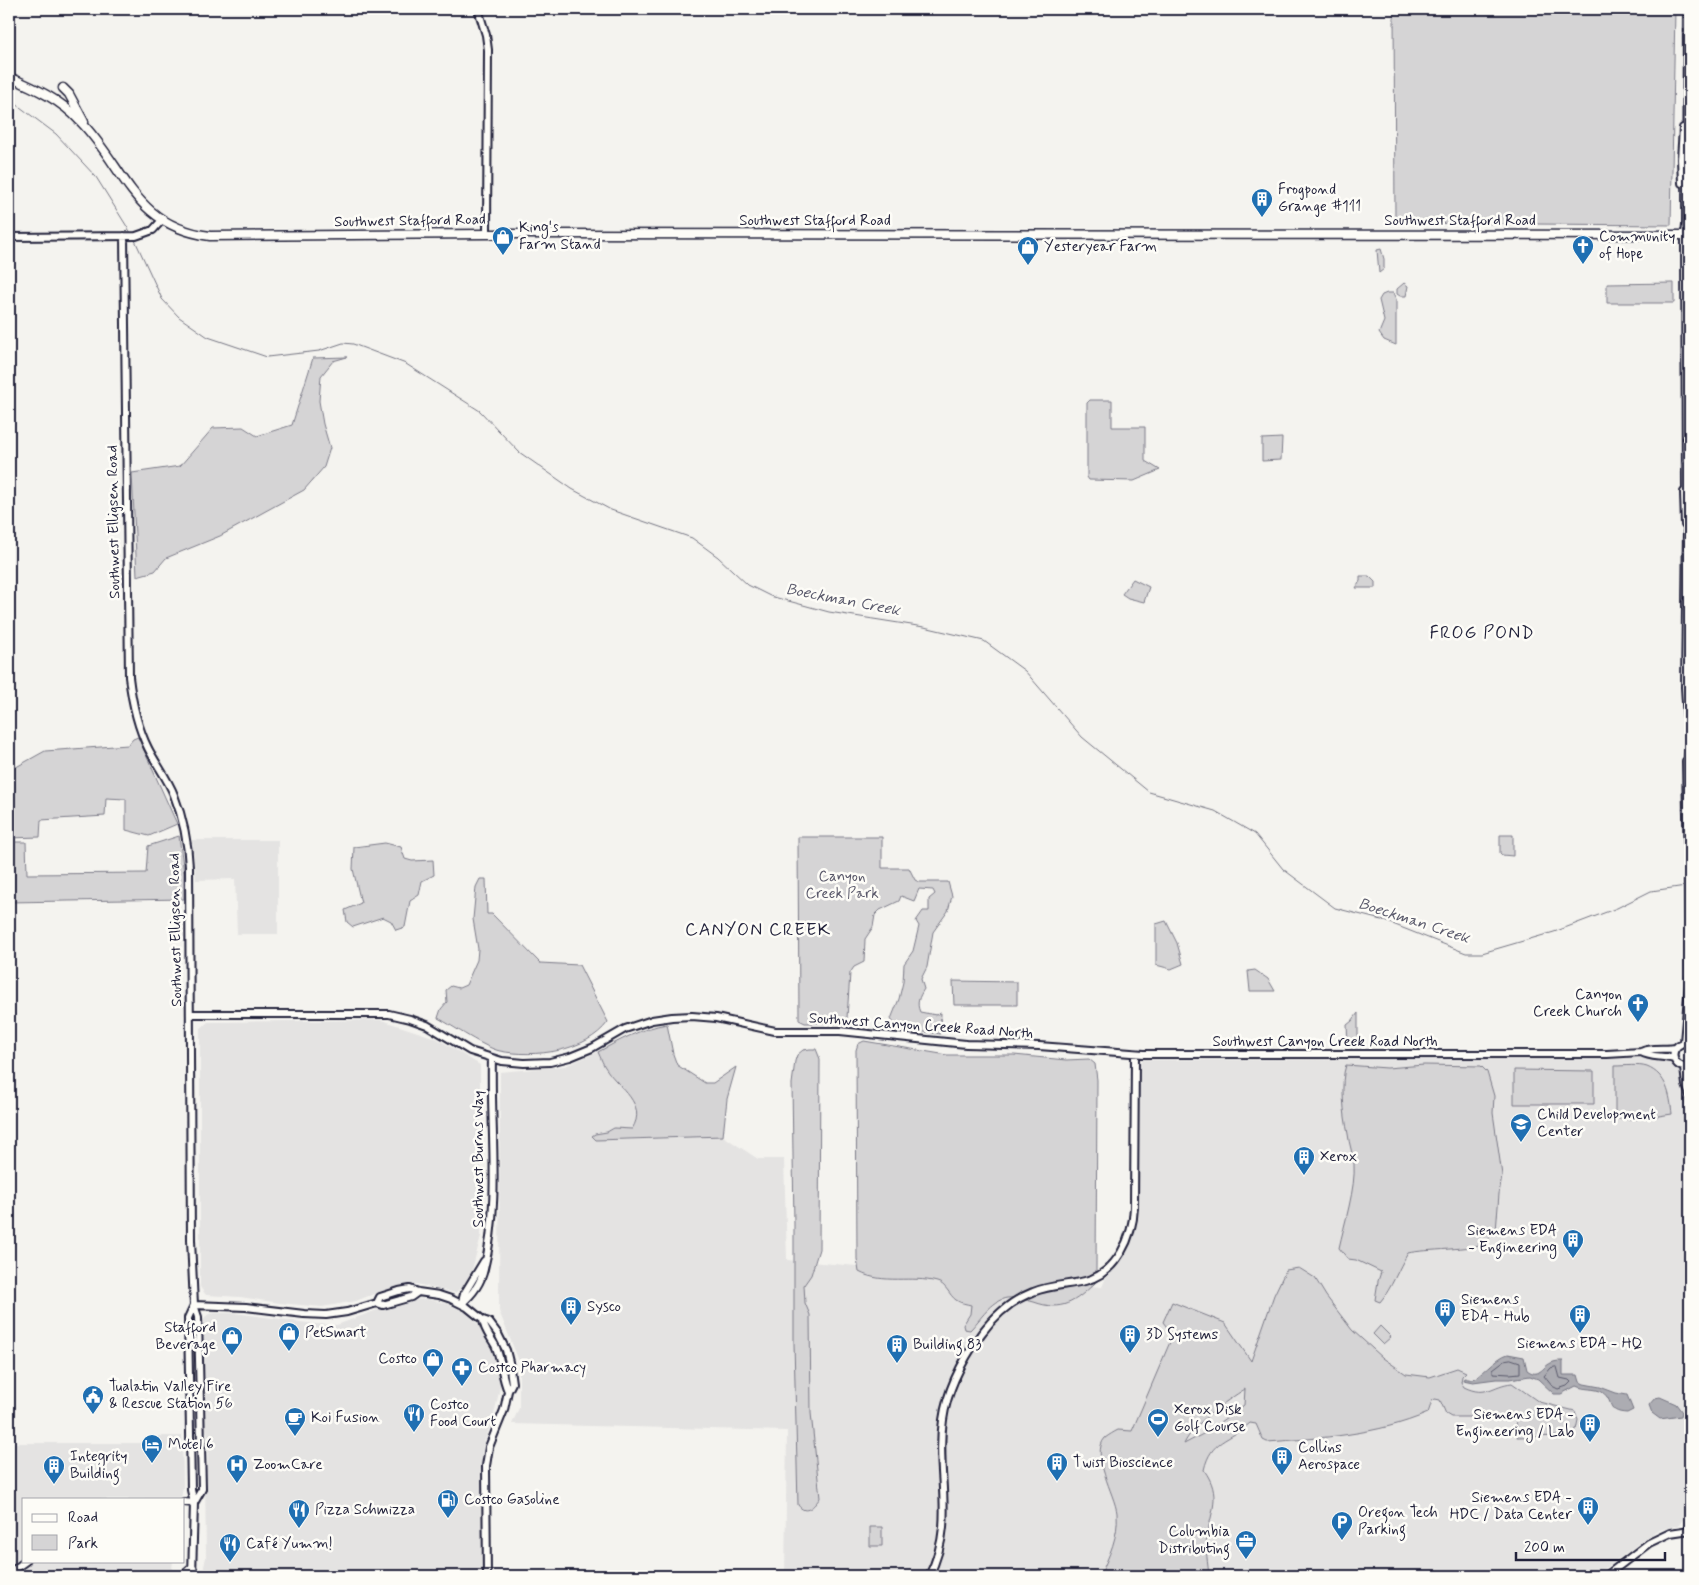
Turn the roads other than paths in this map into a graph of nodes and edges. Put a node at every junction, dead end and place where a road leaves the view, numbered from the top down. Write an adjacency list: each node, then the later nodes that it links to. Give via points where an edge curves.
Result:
1 (478, 9): 7 (main road, via 488,50)
2 (1688, 9): 8 (main road)
3 (9, 77): 5 (main road, Southwest Stafford Road, via 50,97)
4 (63, 88): 5 (main road, via 81,114)
5 (85, 126): 6 (main road, Southwest Stafford Road, via 131,191)
6 (162, 220): 7 (main road, Southwest Stafford Road, via 192,233 219,236); 9 (main road, via 147,234)
7 (486, 234): 8 (main road, Southwest Stafford Road)
8 (1688, 235): 11 (main road, via 1686,656 1689,659 1689,687 1686,750)
9 (124, 236): 10 (main road); 13 (main road, Southwest Elligsen Road, via 129,677 138,724 174,795 186,835)
10 (9, 237)
11 (1690, 931): 12 (main road)
12 (1690, 984): 14 (main road)
13 (190, 1014): 18 (main road, Southwest Canyon Creek Road North, via 388,1014 417,1021 470,1051); 25 (main road, Southwest Elligsen Road)
14 (1687, 1043): 15 (main road)
15 (1676, 1048): 16 (main road, Southwest Canyon Creek Road North); 19 (main road)
16 (1641, 1052): 17 (main road, Southwest Canyon Creek Road North); 19 (main road, Southwest Canyon Creek Road North)
17 (1136, 1054): 18 (main road, Southwest Canyon Creek Road North, via 966,1044 840,1030 775,1031 692,1016 640,1024 587,1050 555,1061 524,1063); 34 (main road, via 1134,1219 1131,1232 1118,1257 1096,1277 1038,1290 1005,1308 986,1328 967,1357 942,1420 944,1527)
18 (492, 1058): 24 (main road, Southwest Burns Way, via 491,1240 475,1289)
19 (1674, 1059): 20 (main road, via 1679,1066)
20 (1687, 1067): 22 (main road, via 1686,1086)
21 (1690, 1089): 22 (main road)
22 (1690, 1094): 23 (main road)
23 (1690, 1141)
24 (461, 1304): 25 (main road, via 410,1289 380,1297 377,1303 347,1312 326,1314 246,1306); 33 (main road, via 489,1322 506,1350 512,1375 504,1410 487,1457)
25 (194, 1305): 27 (main road, Southwest Elligsen Road, via 188,1318 191,1490); 27 (main road, Southwest Elligsen Road, via 198,1317 202,1489)
26 (185, 1502): 27 (main road)
27 (194, 1503): 30 (main road, Southwest Elligsen Road)
28 (1690, 1530): 35 (main road, via 1670,1533 1649,1542)
29 (25, 1562): 31 (main road)
30 (192, 1572): 32 (highway)
31 (9, 1573)
32 (184, 1576)
33 (487, 1576)
34 (929, 1576)
35 (1606, 1576)

